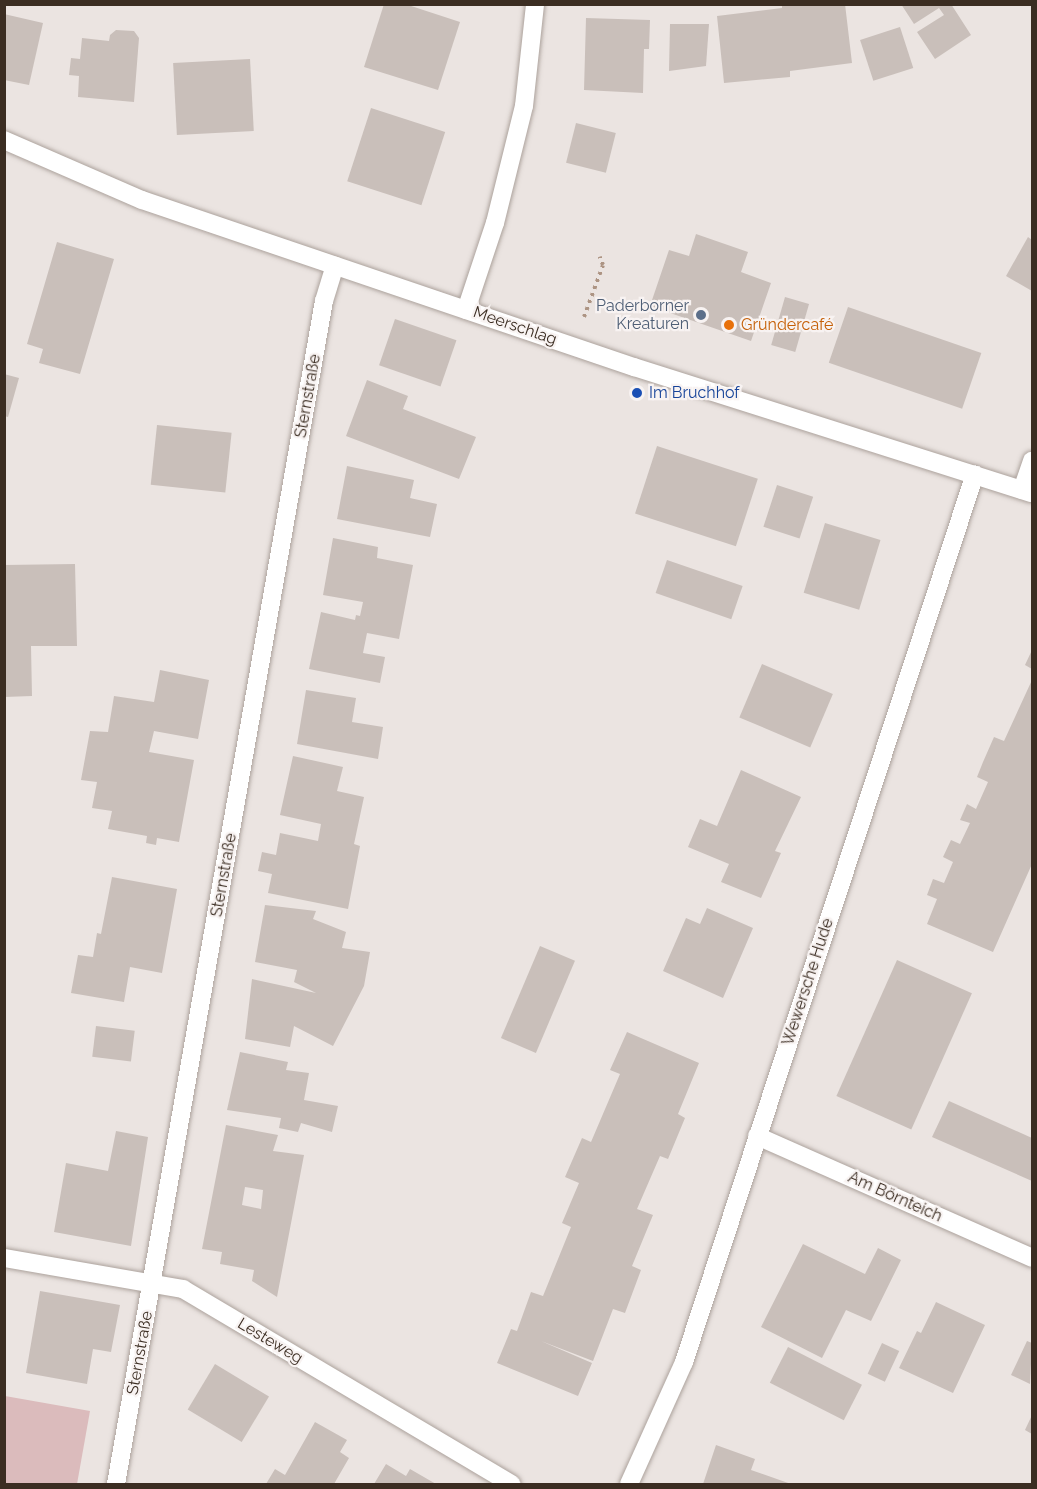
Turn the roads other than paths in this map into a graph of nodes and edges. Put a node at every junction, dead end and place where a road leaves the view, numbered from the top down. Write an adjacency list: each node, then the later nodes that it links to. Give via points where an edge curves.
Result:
1 (535, 4): 4 (street, via 524,106 495,223)
2 (4, 140): 3 (street, Meerschlag, via 134,198)
3 (335, 266): 4 (street, Meerschlag); 11 (street, Sternstraße, via 322,313)
4 (466, 310): 6 (street, Meerschlag)
5 (1032, 461): 7 (street)
6 (975, 474): 7 (street, Meerschlag); 8 (street, Wewersche Hude)
7 (1027, 492)
8 (757, 1136): 10 (street, Am Börnteich); 14 (street, Wewersche Hude, via 684,1362)
9 (4, 1258): 11 (street, Lesteweg)
10 (1032, 1258)
11 (153, 1283): 12 (street, Sternstraße); 13 (street, Lesteweg, via 183,1289)
12 (116, 1485)
13 (512, 1485)
14 (629, 1485)

